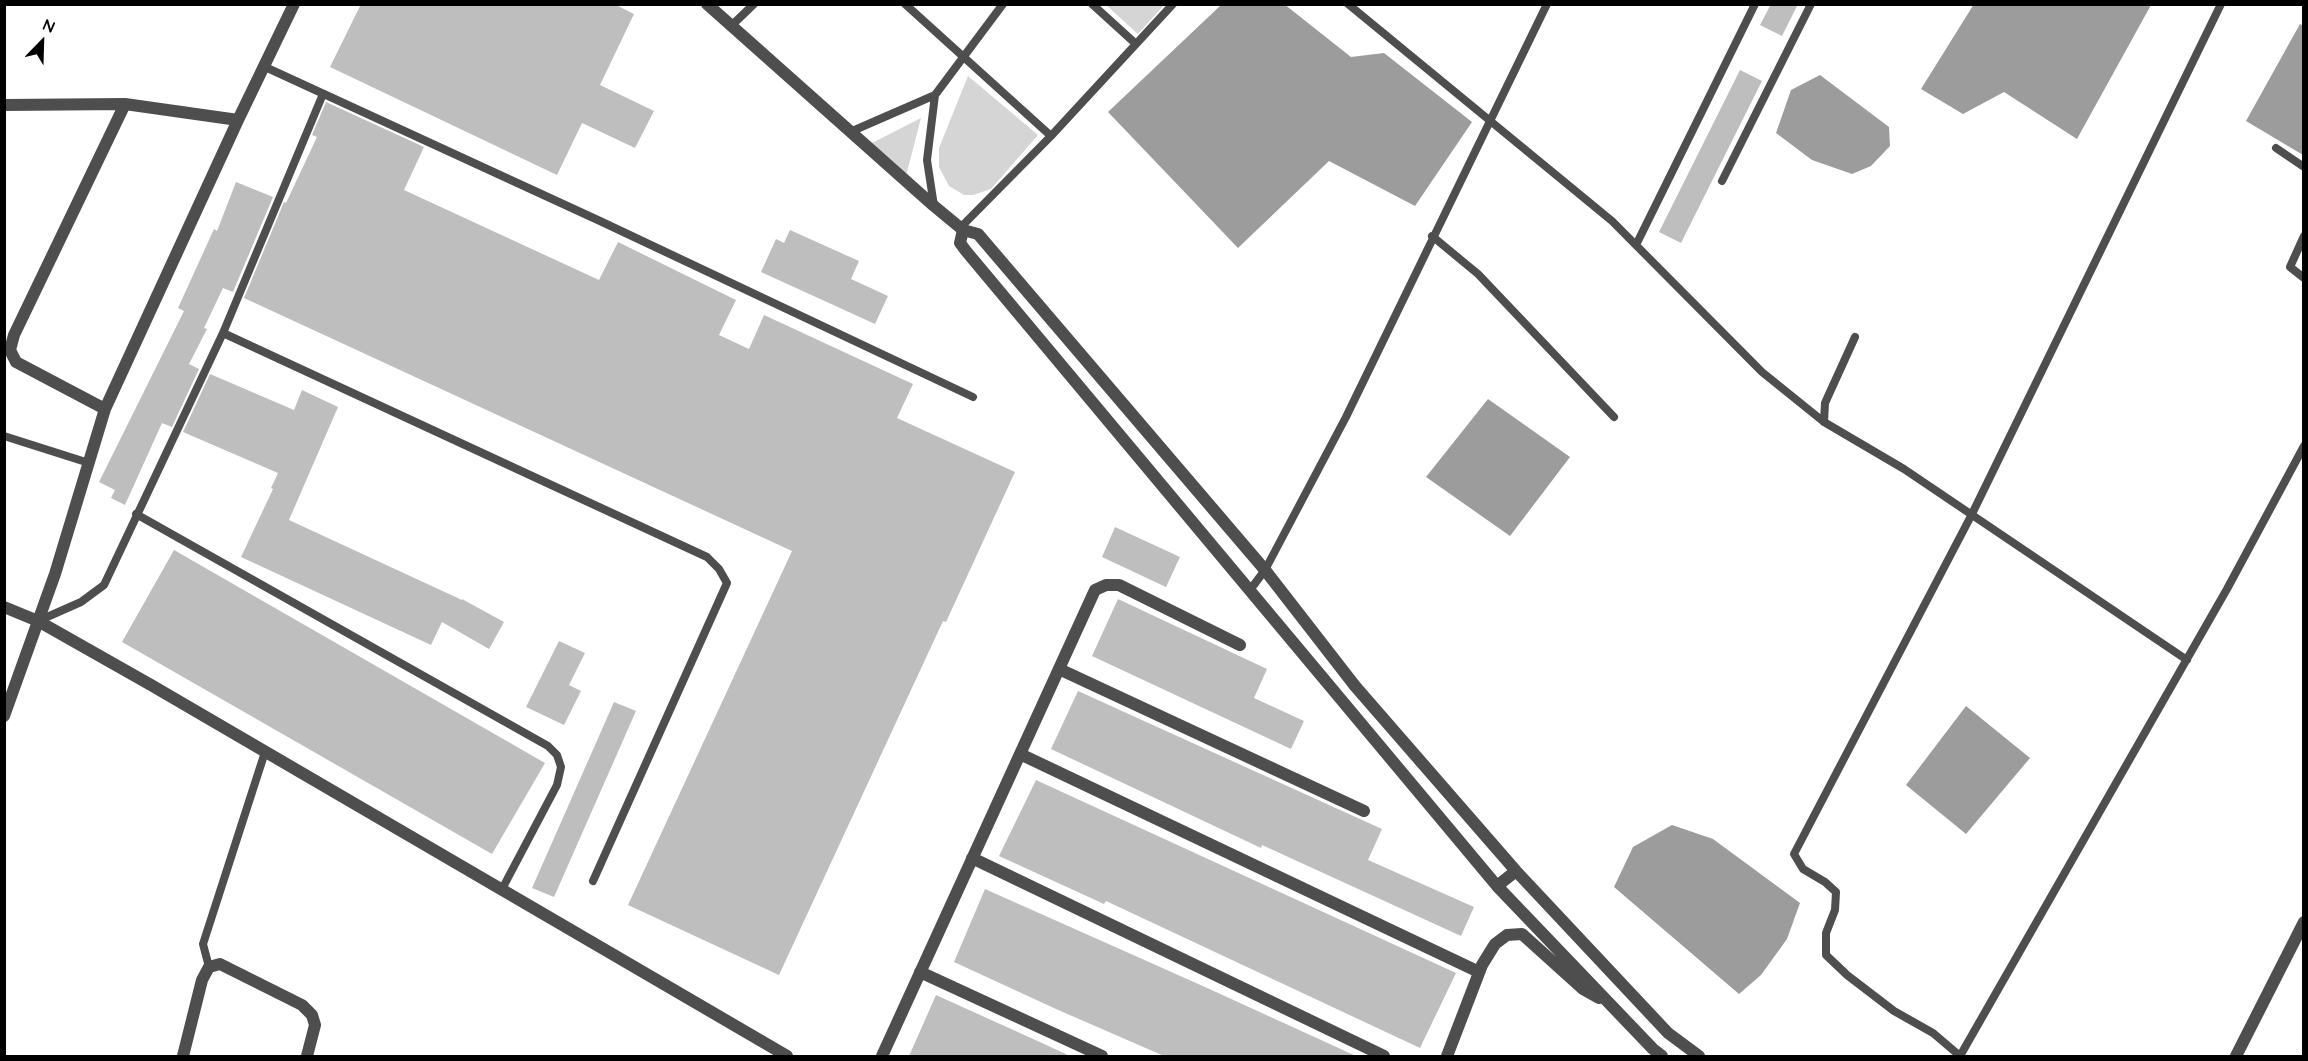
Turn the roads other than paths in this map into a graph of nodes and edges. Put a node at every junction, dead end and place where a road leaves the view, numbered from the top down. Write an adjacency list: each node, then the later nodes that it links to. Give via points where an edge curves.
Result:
1 (294, 4): 16 (street)
2 (706, 4): 13 (street)
3 (754, 4): 13 (lane)
4 (905, 4): 15 (lane)
5 (1003, 4): 15 (lane)
6 (1173, 4): 14 (lane)
7 (1348, 4): 22 (lane)
8 (1547, 4): 22 (lane)
9 (1755, 4): 32 (lane)
10 (1810, 4): 27 (lane)
11 (2221, 4): 44 (lane)
12 (1096, 6): 14 (lane)
13 (730, 27): 23 (street)
14 (1136, 44): 24 (lane)
15 (963, 57): 18 (lane); 24 (lane)
16 (263, 66): 17 (lane); 21 (street)
17 (323, 94): 34 (lane); 36 (lane)
18 (935, 95): 23 (lane); 28 (lane, via 927,160)
19 (125, 104): 20 (street); 21 (street); 37 (street, via 10,350 16,362)
20 (4, 105)
21 (238, 120): 37 (street)
22 (1491, 120): 30 (lane); 32 (lane, via 1612,220)
23 (850, 132): 28 (street)
24 (1051, 136): 29 (lane)
25 (2276, 148): 26 (lane)
26 (2304, 167)
27 (1722, 181)
28 (934, 206): 29 (street)
29 (962, 228): 45 (street, via 978,234); 46 (street, via 960,243 966,251)
30 (1432, 236): 38 (lane, via 1478,274); 45 (lane, via 1346,417)
31 (2304, 236): 33 (lane, via 2290,267)
32 (1636, 245): 39 (lane, via 1762,372)
33 (2304, 278)
34 (223, 333): 43 (lane); 58 (lane, via 707,557 719,568 727,583)
35 (1855, 336): 39 (lane, via 1825,403)
36 (973, 397)
37 (105, 409): 42 (street)
38 (1614, 417)
39 (1824, 422): 44 (lane, via 1904,469)
40 (4, 436): 42 (lane)
41 (2304, 446): 50 (lane)
42 (89, 463): 48 (street)
43 (136, 514): 48 (lane, via 104,585 81,602); 60 (lane, via 538,740 557,755 561,767 557,785)
44 (1971, 516): 50 (lane); 50 (lane, via 1794,854 1803,869 1836,892 1835,910 1826,933 1826,955 1894,1011 1960,1056)
45 (1265, 570): 46 (lane); 57 (street, via 1354,686)
46 (1250, 590): 59 (street)
47 (4, 607): 48 (street)
48 (38, 621): 52 (street); 53 (street)
49 (1240, 645): 51 (street, via 1119,585 1106,585 1095,590)
50 (2187, 660)
51 (1059, 669): 54 (street); 55 (street)
52 (4, 716)
53 (265, 752): 60 (street); 62 (lane, via 203,944)
54 (1020, 754): 56 (street); 64 (street)
55 (1364, 811)
56 (972, 858): 63 (street); 71 (street)
57 (1516, 871): 59 (street); 74 (street, via 1668,1033)
58 (593, 881)
59 (1497, 886): 65 (street)
60 (501, 891): 68 (street)
61 (2304, 922): 75 (street)
62 (208, 967): 66 (street); 67 (street, via 220,964 302,1005 312,1014 315,1025)
63 (920, 972): 69 (street); 70 (street)
64 (1479, 972): 65 (street, via 1495,944 1507,935 1522,934 1583,989); 72 (street)
65 (1610, 1004): 73 (street)
66 (183, 1056)
67 (307, 1056)
68 (787, 1056)
69 (882, 1056)
70 (1102, 1056)
71 (1384, 1056)
72 (1447, 1056)
73 (1662, 1056)
74 (1699, 1056)
75 (2236, 1056)

